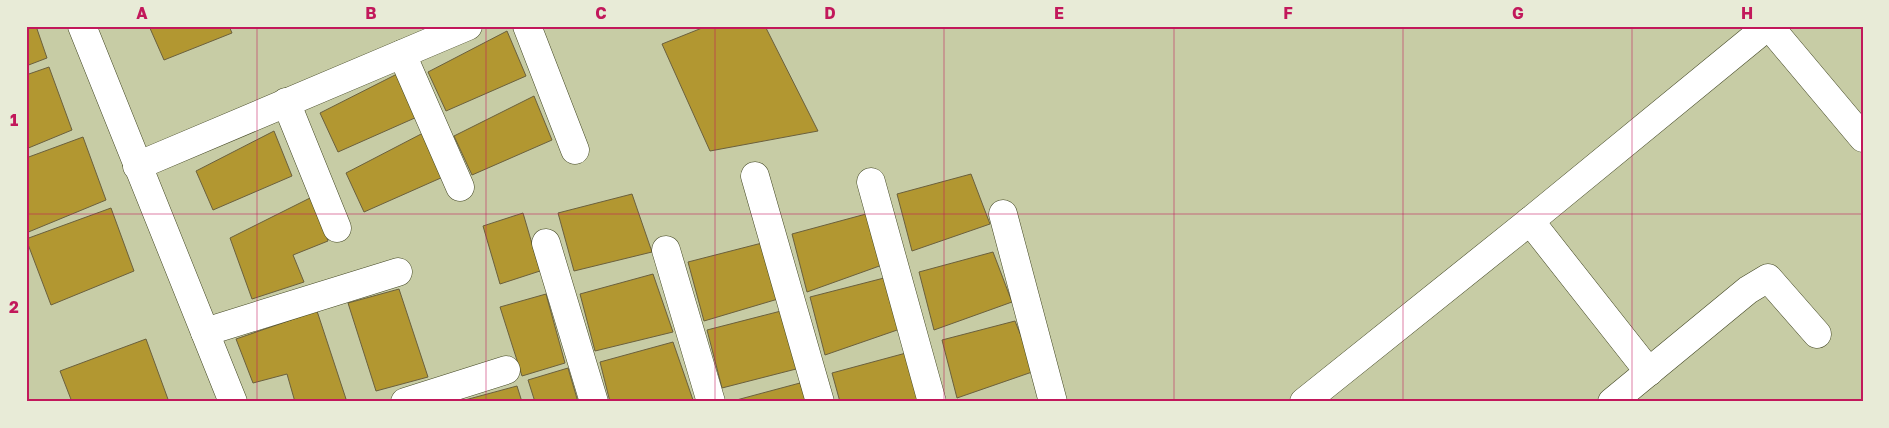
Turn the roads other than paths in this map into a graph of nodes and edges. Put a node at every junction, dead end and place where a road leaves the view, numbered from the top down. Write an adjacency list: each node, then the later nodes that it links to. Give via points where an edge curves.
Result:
1 (82, 26): 9 (street)
2 (468, 26): 5 (street)
3 (527, 26): 8 (street)
4 (1769, 26): 7 (street); 14 (street)
5 (402, 54): 6 (street); 12 (street)
6 (286, 102): 9 (street); 15 (street)
7 (1863, 138)
8 (575, 150)
9 (137, 166): 19 (street)
10 (755, 176): 27 (street)
11 (872, 182): 28 (street)
12 (460, 187)
13 (1003, 214): 29 (street)
14 (1530, 221): 22 (street); 30 (street)
15 (337, 228)
16 (546, 243): 25 (street)
17 (666, 250): 26 (street)
18 (398, 272): 19 (street)
19 (205, 332): 23 (street)
20 (1817, 334): 22 (street, via 1768,278 1748,290)
21 (506, 370): 24 (street)
22 (1649, 372): 31 (street)
23 (233, 402)
24 (405, 402)
25 (594, 402)
26 (711, 402)
27 (820, 402)
28 (932, 402)
29 (1053, 402)
30 (1304, 402)
31 (1612, 402)

